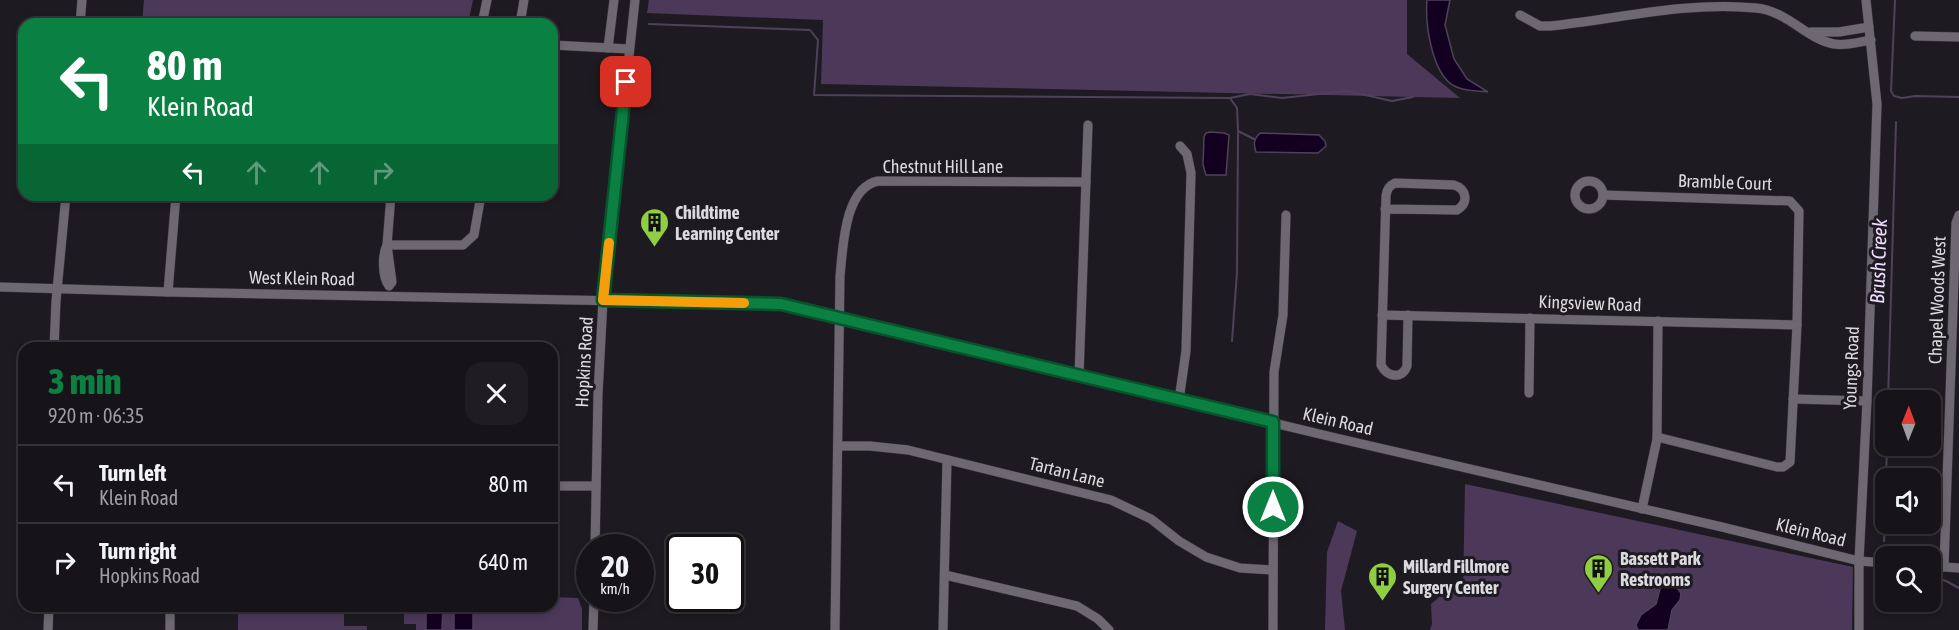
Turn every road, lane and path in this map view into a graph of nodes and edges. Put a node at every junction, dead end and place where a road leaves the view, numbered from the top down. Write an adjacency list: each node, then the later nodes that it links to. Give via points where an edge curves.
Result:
1 (82, 0): 9 (street)
2 (487, 0): 10 (street)
3 (524, 0): 11 (street)
4 (614, 0): 18 (street)
5 (635, 0): 19 (street, Hopkins Road)
6 (1866, 0): 12 (street, Youngs Road)
7 (1748, 4): 8 (street, via 1672,8 1550,26 1540,26); 13 (street, via 1782,15)
8 (1520, 15)
9 (80, 18)
10 (483, 18)
11 (521, 18)
12 (1869, 27): 13 (street); 16 (street, Youngs Road)
13 (1809, 32): 16 (street, via 1836,44)
14 (1915, 36): 15 (street)
15 (1959, 37)
16 (1871, 40): 48 (street, Youngs Road, via 1877,104)
17 (558, 45): 18 (street)
18 (608, 48): 19 (street)
19 (629, 50): 36 (street, Hopkins Road)
20 (1088, 125): 22 (street)
21 (1180, 146): 47 (street, via 1187,154 1191,173 1186,351)
22 (1086, 182): 39 (street, Chestnut Hill Lane, via 878,181 867,185 853,205 845,233); 44 (street)
23 (1603, 195): 42 (street, Bramble Court, via 1790,201 1798,211)
24 (65, 201): 33 (street)
25 (176, 201): 35 (street)
26 (391, 201): 31 (street)
27 (480, 201): 31 (street, via 474,235 463,245)
28 (1385, 209): 28 (street, via 1388,189 1395,183 1454,184 1465,193 1462,207 1457,210); 37 (street)
29 (1286, 215): 49 (street, via 1283,315 1275,362)
30 (1959, 215): 60 (street, Chapel Woods West)
31 (387, 245): 34 (street, via 384,251)
32 (0, 287): 33 (street, West Klein Road)
33 (57, 288): 35 (street, West Klein Road); 43 (street)
34 (388, 291): 35 (street, West Klein Road); 36 (street, West Klein Road)
35 (168, 292)
36 (603, 300): 39 (street, Klein Road, via 781,304); 54 (street, Hopkins Road)
37 (1382, 315): 38 (street, Kingsview Road); 38 (street, via 1381,365 1384,371 1395,375 1407,366)
38 (1408, 315): 40 (street, Kingsview Road)
39 (839, 318): 44 (street, Klein Road); 51 (street)
40 (1530, 318): 41 (street, Kingsview Road); 45 (street)
41 (1658, 321): 42 (street, Kingsview Road); 50 (street)
42 (1797, 325): 46 (street, Bramble Court)
43 (54, 342)
44 (1079, 376): 47 (street, Klein Road)
45 (1529, 393)
46 (1793, 399): 48 (street); 50 (street, Bramble Court, via 1791,457 1783,467)
47 (1179, 400): 49 (street, Klein Road)
48 (1867, 401): 57 (street, Youngs Road)
49 (1273, 422): 55 (street, Klein Road); 62 (street)
50 (1657, 437): 55 (street)
51 (838, 446): 52 (street, Tartan Lane, via 890,447); 70 (street)
52 (947, 459): 62 (street, Tartan Lane, via 1111,500 1151,519 1206,557 1240,568); 63 (street)
53 (558, 486): 54 (street)
54 (596, 486): 56 (street, Hopkins Road)
55 (1642, 509): 57 (street, Klein Road)
56 (595, 534)
57 (1859, 561): 58 (street, Klein Road); 74 (street, Youngs Road)
58 (1875, 562)
59 (1941, 567): 60 (street)
60 (1944, 567): 61 (street)
61 (1959, 568)
62 (1272, 570): 73 (street)
63 (945, 575): 71 (street); 72 (street, via 1077,606)
64 (49, 612): 67 (street)
65 (170, 612): 68 (street)
66 (594, 612): 69 (street)
67 (48, 630)
68 (170, 630)
69 (593, 630)
70 (835, 630)
71 (943, 630)
72 (1108, 630)
73 (1273, 630)
74 (1859, 630)

